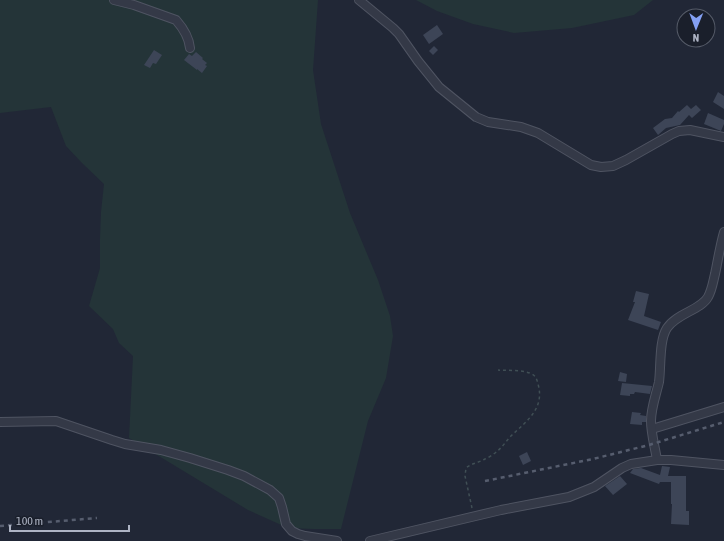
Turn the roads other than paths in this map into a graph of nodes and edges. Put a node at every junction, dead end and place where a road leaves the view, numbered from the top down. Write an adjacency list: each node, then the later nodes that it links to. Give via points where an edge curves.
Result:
1 (114, 0): 3 (street, via 176,20 187,36)
2 (359, 0): 4 (street, via 400,34 439,87 476,116 495,124 521,127 538,133 591,165 613,166 682,130)
3 (190, 48)
4 (724, 137)
5 (724, 232): 8 (street, via 708,298 676,319 664,335 659,380 651,416)
6 (724, 407): 8 (street)
7 (0, 422): 11 (street, via 56,421 112,440 176,454 228,470 270,490 279,498 286,524 292,531 305,536)
8 (652, 429): 9 (street)
9 (657, 460): 10 (street); 12 (street, via 631,464 594,488 569,497 473,516)
10 (724, 465)
11 (337, 541)
12 (370, 541)

